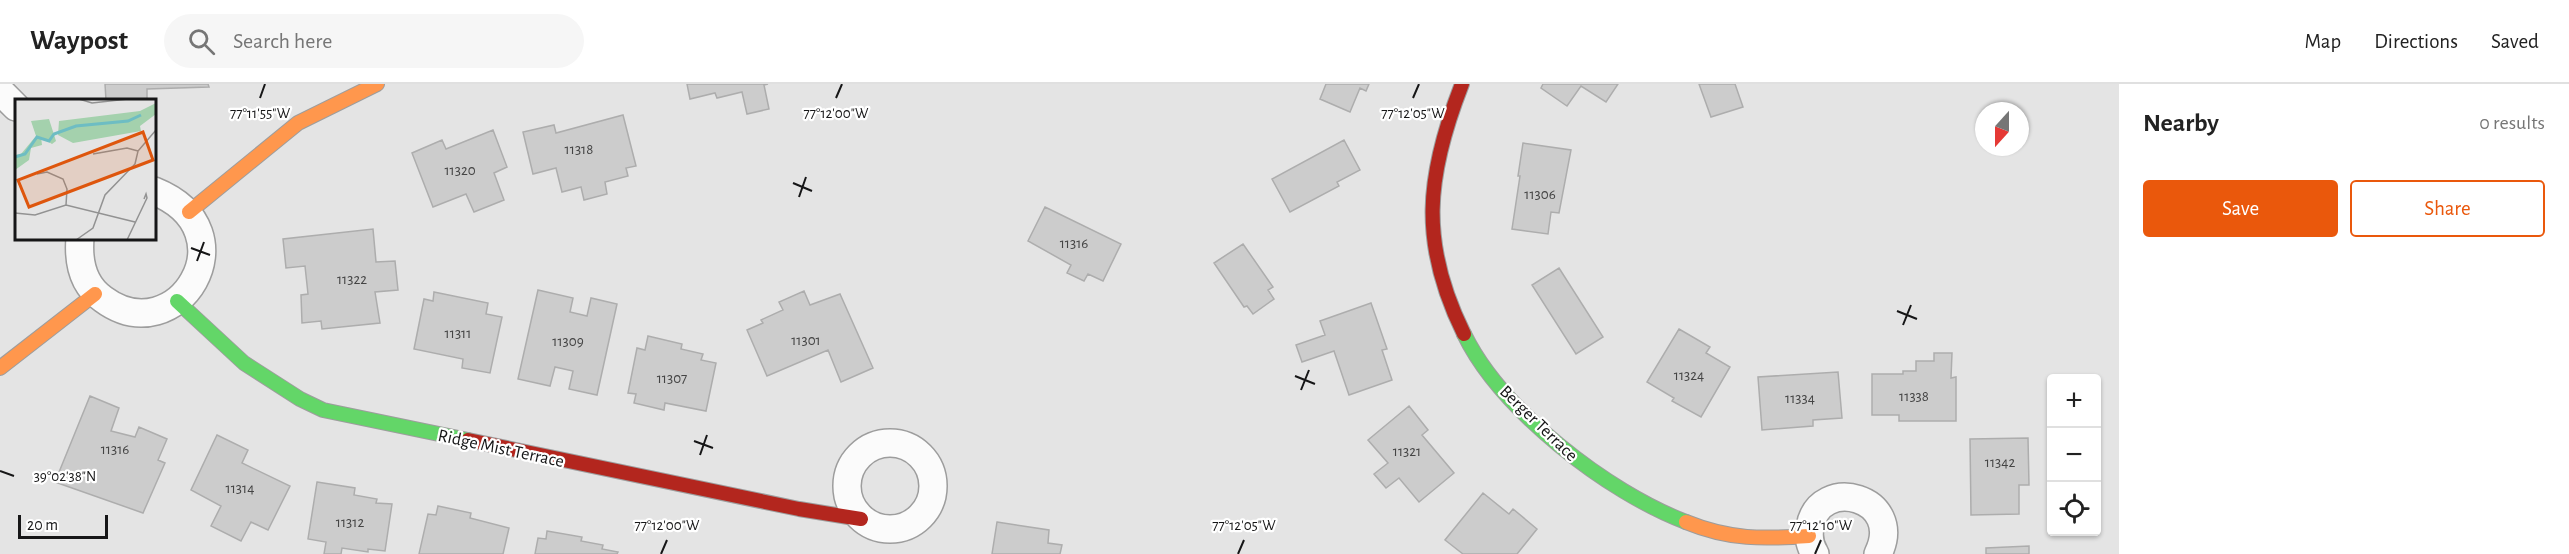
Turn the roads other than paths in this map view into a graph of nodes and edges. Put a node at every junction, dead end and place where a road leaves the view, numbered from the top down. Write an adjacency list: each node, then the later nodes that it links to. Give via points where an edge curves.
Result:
1 (377, 84): 6 (street, via 298,123)
2 (1462, 84): 12 (street, Berger Terrace, via 1442,136 1432,185 1434,238 1453,313 1479,361 1513,403 1582,464 1638,499 1691,526 1740,538)
3 (0, 91): 4 (street)
4 (15, 106)
5 (156, 192): 6 (street)
6 (189, 212): 9 (street, via 202,249 200,269 191,287)
7 (80, 240): 8 (street, via 84,277)
8 (95, 294): 9 (street, via 113,307 135,313 157,311); 10 (street)
9 (177, 301): 11 (street, Ridge Mist Terrace, via 246,367 323,410)
10 (0, 368)
11 (861, 519)
12 (1812, 545): 13 (street, Berger Terrace, via 1810,524 1821,507 1838,497 1851,497 1874,508 1881,519 1885,531)
13 (1878, 554)

